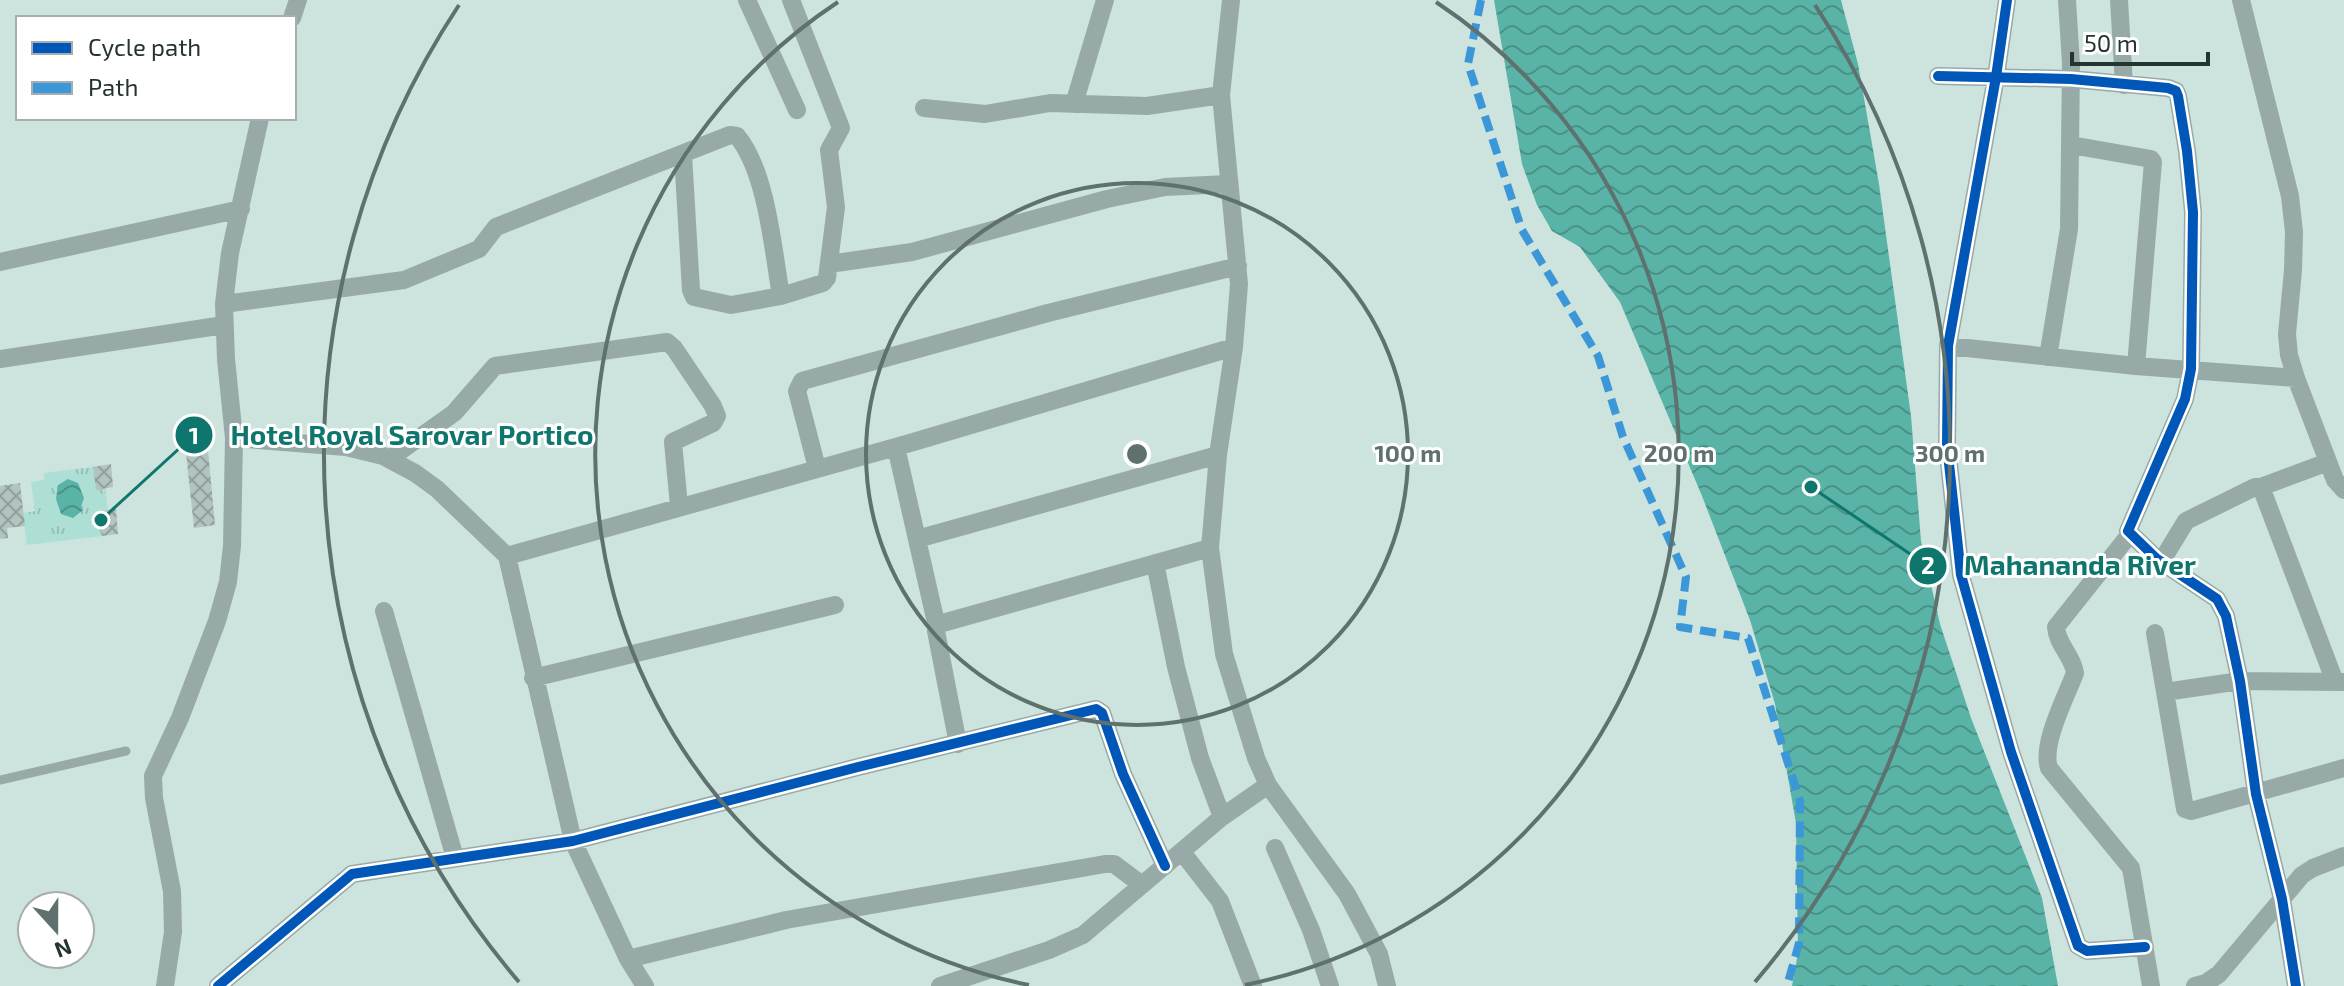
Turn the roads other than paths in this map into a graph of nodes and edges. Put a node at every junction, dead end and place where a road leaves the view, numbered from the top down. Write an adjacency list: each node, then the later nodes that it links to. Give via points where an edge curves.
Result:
1 (747, 0): 16 (street)
2 (791, 0): 23 (street, via 841,128 829,150 836,207)
3 (1105, 0): 14 (street)
4 (1231, 0): 13 (street)
5 (2007, 0): 10 (street)
6 (2067, 0): 11 (street)
7 (2119, 0): 12 (street)
8 (2241, 0): 34 (street, via 2290,196 2294,232 2287,334)
9 (1938, 76): 10 (street)
10 (1996, 77): 11 (street); 28 (street)
11 (2071, 79): 12 (street); 18 (street)
12 (2124, 85): 33 (street, via 2172,88 2178,96 2193,212)
13 (1221, 95): 14 (street, via 1147,106); 20 (street)
14 (1074, 104): 15 (street, via 985,114)
15 (924, 108)
16 (797, 110)
17 (260, 120): 21 (street)
18 (2071, 145): 30 (street, via 2069,229); 32 (street, via 2153,162)
19 (683, 155): 25 (street, via 723,136 737,136 742,142 766,205); 25 (street, via 694,297 731,305); 26 (street, via 496,227 479,249 404,280)
20 (1228, 184): 23 (street, via 1165,187 923,250); 24 (street)
21 (241, 209): 22 (street); 26 (street)
22 (0, 262)
23 (829, 264): 25 (street, via 823,283)
24 (1238, 266): 29 (street); 40 (street, via 802,381 797,391)
25 (781, 296)
26 (224, 304): 27 (street)
27 (224, 325): 31 (street); 35 (street)
28 (1948, 346): 30 (street); 73 (street, via 1947,445 1961,575 2011,752 2078,946 2087,951)
29 (1234, 347): 36 (street); 37 (street)
30 (2048, 357): 32 (street)
31 (0, 359)
32 (2136, 366): 33 (street)
33 (2191, 369): 34 (street); 44 (street, via 2185,399)
34 (2296, 378): 39 (street)
35 (234, 438): 38 (street, via 346,447); 76 (street, via 228,582 180,718 153,776 172,891 173,932)
36 (896, 447): 40 (street); 45 (street)
37 (1218, 455): 45 (street); 46 (street)
38 (389, 459): 43 (street, via 454,413 495,366 667,342 717,416 673,442); 47 (street, via 437,489)
39 (2328, 462): 41 (street); 42 (street)
40 (817, 468): 43 (street)
41 (2261, 487): 48 (street, via 2186,521); 56 (street)
42 (2344, 490)
43 (679, 506): 47 (street)
44 (2130, 534): 48 (street); 73 (street, via 2058,624 2057,636 2075,673 2046,760 2131,868)
45 (917, 539): 52 (street)
46 (1210, 548): 49 (street); 62 (street, via 1224,654)
47 (507, 556): 54 (street)
48 (2161, 562): 55 (street, via 2222,606)
49 (1155, 563): 52 (street); 64 (street, via 1200,758)
50 (835, 605): 54 (street)
51 (384, 611): 69 (street)
52 (937, 627): 58 (street)
53 (2155, 633): 57 (street)
54 (533, 678): 65 (street)
55 (2240, 681): 56 (street); 57 (street); 63 (street)
56 (2340, 682)
57 (2165, 692): 63 (street, via 2185,809)
58 (958, 744): 65 (street); 70 (street, via 1100,711)
59 (126, 751): 61 (lane)
60 (2344, 768): 63 (street)
61 (0, 780)
62 (1268, 785): 64 (street); 75 (street, via 1347,894 1379,954)
63 (2256, 794): 72 (street)
64 (1222, 817): 67 (street)
65 (573, 841): 69 (street); 74 (street)
66 (1275, 848): 81 (street)
67 (1182, 852): 70 (street); 80 (street, via 1220,901)
68 (2344, 856): 72 (street, via 2307,871)
69 (455, 858): 77 (street, via 352,874)
70 (1165, 866): 71 (street)
71 (1142, 885): 74 (street, via 1114,864 1105,864 786,920); 79 (street, via 1069,943)
72 (2282, 899): 83 (street, via 2219,974); 84 (street)
73 (2145, 947): 82 (street)
74 (628, 959): 78 (street)
75 (1383, 985)
76 (165, 986)
77 (218, 986)
78 (645, 986)
79 (940, 986)
80 (1253, 986)
81 (1330, 986)
82 (2151, 986)
83 (2195, 986)
84 (2296, 986)

